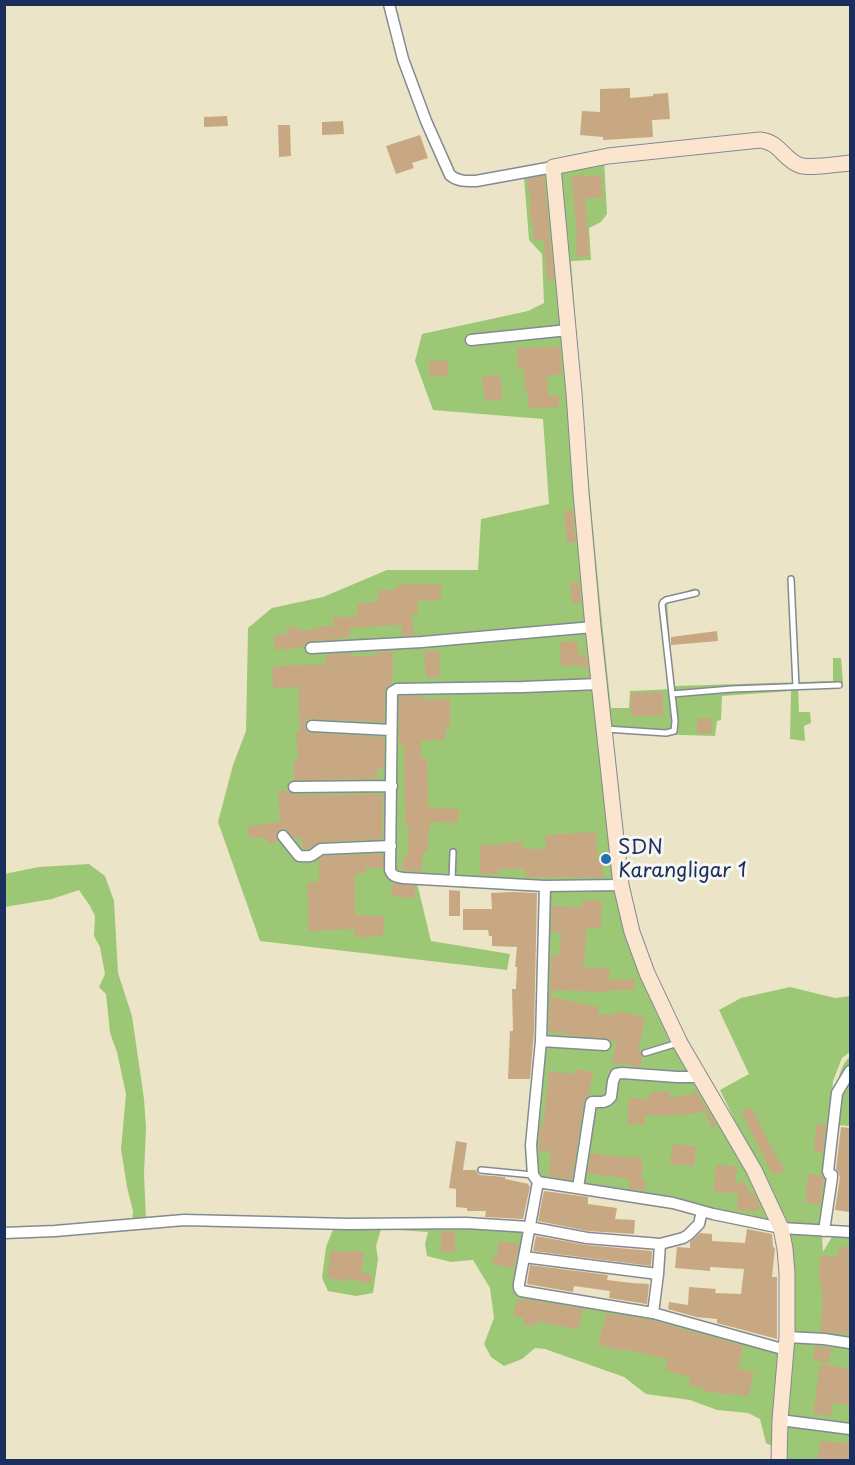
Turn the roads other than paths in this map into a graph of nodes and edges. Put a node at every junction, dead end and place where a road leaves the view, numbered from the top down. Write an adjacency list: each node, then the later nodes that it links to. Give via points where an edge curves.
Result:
1 (389, 4): 3 (street, via 403,58 450,176 476,181)
2 (850, 163): 3 (street, via 801,166 775,144 760,140 608,156)
3 (553, 167): 4 (street)
4 (568, 330): 5 (street); 8 (street)
5 (471, 340)
6 (791, 579): 12 (lane)
7 (696, 593): 13 (lane, via 663,602)
8 (593, 627): 9 (street); 10 (street)
9 (311, 648)
10 (599, 684): 15 (street); 16 (street, via 397,689 391,693)
11 (839, 685): 12 (lane)
12 (796, 687): 13 (lane)
13 (672, 694): 15 (lane, via 675,727 671,733)
14 (312, 726): 16 (street)
15 (604, 729): 23 (street)
16 (391, 730): 17 (street)
17 (392, 786): 18 (street); 20 (street)
18 (294, 788)
19 (283, 836): 20 (street, via 302,856 315,855 321,849)
20 (391, 846): 22 (street, via 390,870 395,876)
21 (453, 852): 22 (lane)
22 (452, 881): 24 (street)
23 (621, 885): 24 (street); 26 (street, via 643,963)
24 (545, 886): 25 (street)
25 (541, 1041): 27 (street); 32 (street, via 531,1145)
26 (680, 1043): 28 (lane); 30 (street)
27 (605, 1045)
28 (645, 1053)
29 (850, 1071): 37 (street, via 834,1107 828,1172 832,1178)
30 (700, 1077): 33 (street, via 616,1074 611,1097 592,1102 589,1108); 36 (street)
31 (481, 1170): 32 (lane)
32 (535, 1178): 33 (street); 35 (street)
33 (578, 1188): 34 (street)
34 (702, 1211): 36 (street); 40 (street, via 699,1224 688,1235)
35 (529, 1227): 39 (street, via 184,1221); 40 (street, via 587,1238); 41 (street)
36 (789, 1228): 37 (street); 44 (street, via 785,1249)
37 (824, 1231): 38 (street)
38 (850, 1232)
39 (4, 1233)
40 (660, 1244): 42 (street)
41 (524, 1257): 42 (street); 43 (street, via 521,1291)
42 (658, 1274): 43 (street)
43 (653, 1314): 44 (street)
44 (792, 1340): 45 (street); 46 (street)
45 (850, 1343)
46 (785, 1420): 47 (street); 48 (street)
47 (850, 1430)
48 (779, 1461)

